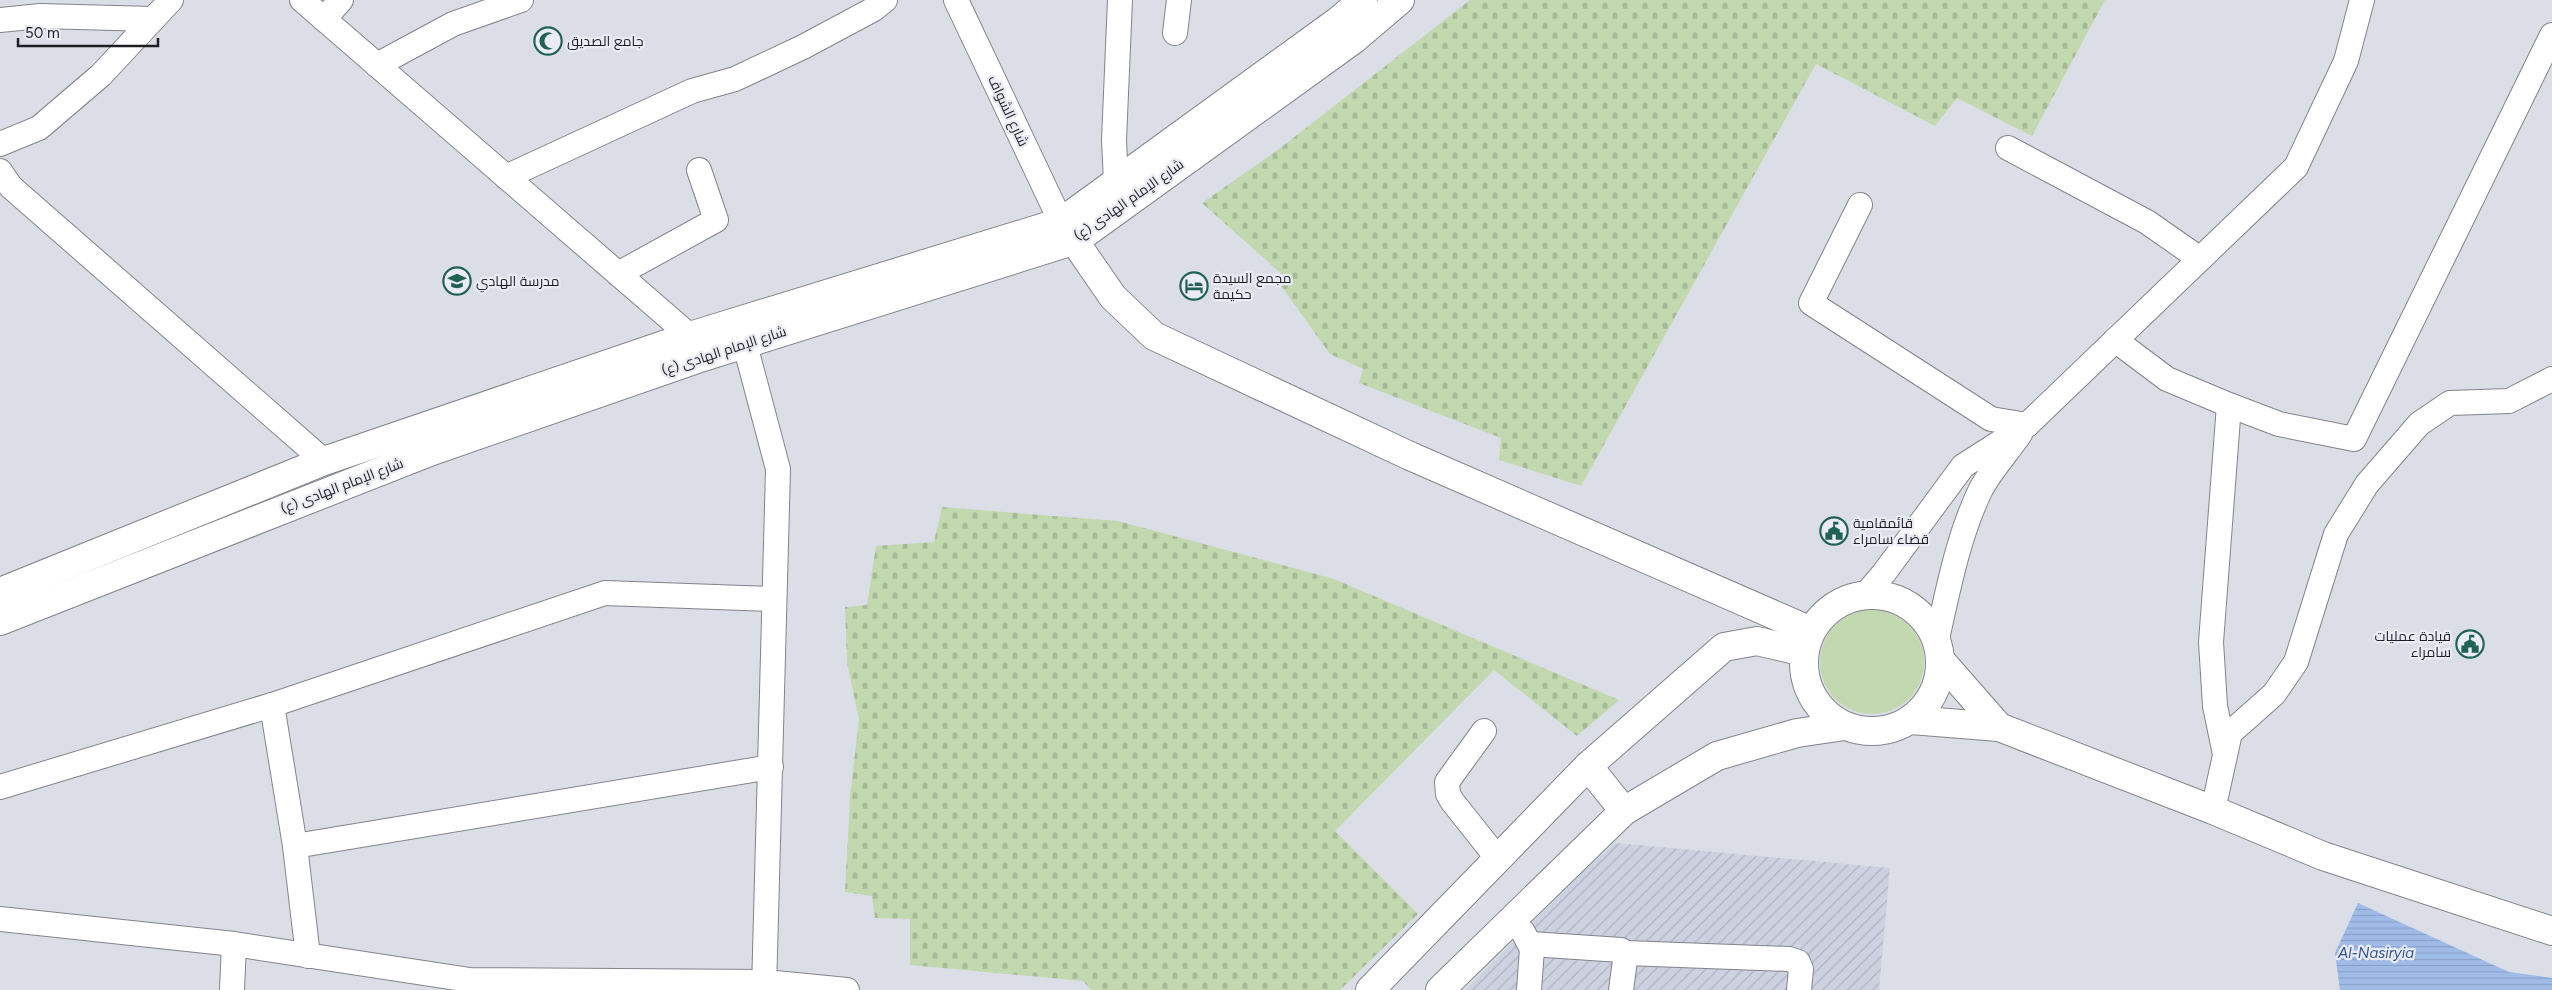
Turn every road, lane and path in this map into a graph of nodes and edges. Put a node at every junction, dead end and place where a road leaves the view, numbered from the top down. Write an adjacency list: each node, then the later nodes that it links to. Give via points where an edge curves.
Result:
1 (171, 0): 12 (street)
2 (302, 0): 13 (street)
3 (341, 0): 13 (street)
4 (521, 0): 17 (street, via 453,24)
5 (885, 0): 22 (street, via 803,47 735,79 692,91)
6 (956, 0): 25 (street, شارع الشواف)
7 (1120, 0): 23 (street, via 1114,140)
8 (1179, 0): 15 (street)
9 (1363, 0): 23 (main road, شارع الإمام الهادی (ع))
10 (1400, 0): 25 (main road, شارع الإمام الهادی (ع), via 1353,40)
11 (2362, 0): 26 (street, via 2346,61 2296,167)
12 (153, 19): 14 (street, via 40,16); 18 (street, via 101,75 39,128)
13 (324, 19): 17 (street)
14 (0, 20)
15 (1175, 33)
16 (2552, 35): 32 (street, via 2354,439 2279,424)
17 (377, 65): 22 (street)
18 (0, 144)
19 (2008, 148): 26 (street, via 2147,222)
20 (699, 170): 27 (street, via 716,220)
21 (0, 171): 34 (street, via 11,187)
22 (506, 177): 27 (street)
23 (1116, 182): 25 (main road, شارع الإمام الهادی (ع))
24 (1860, 205): 33 (street, via 1811,303 1991,419)
25 (1068, 231): 28 (main road, شارع الإمام الهادی (ع)); 39 (main road, via 1113,298 1154,336)
26 (2200, 259): 29 (street)
27 (618, 274): 30 (street)
28 (742, 333): 30 (main road, شارع الإمام الهادی (ع)); 37 (street, via 778,469)
29 (2115, 340): 32 (street, via 2167,379); 33 (street)
30 (693, 348): 34 (main road, شارع الإمام الهادی (ع)); 38 (main road, شارع الإمام الهادی (ع))
31 (2552, 379): 46 (street, via 2509,401 2450,403 2419,424 2367,484 2336,534 2296,662 2274,694 2230,733)
32 (2229, 405): 46 (street, via 2210,642 2215,706)
33 (2026, 425): 36 (street, via 1963,466); 40 (street, via 1981,490 1964,534 1948,587)
34 (324, 461): 35 (main road, شارع الإمام الهادی (ع))
35 (0, 592)
36 (1866, 594): 39 (main road, via 1844,600 1825,613); 40 (main road, via 1888,596 1909,604 1926,619)
37 (774, 599): 41 (street, via 605,593); 48 (street)
38 (0, 620)
39 (1808, 641): 43 (main road, via 1804,675 1812,696 1826,714); 47 (main road, via 1757,641 1724,647)
40 (1940, 650): 42 (main road, via 1938,684 1928,704); 44 (main road)
41 (272, 705): 49 (street); 52 (street)
42 (1911, 720): 43 (main road, via 1890,729 1868,731); 44 (main road)
43 (1845, 726): 51 (main road, via 1797,733 1717,756)
44 (1999, 727): 50 (main road)
45 (1484, 731): 53 (street, via 1447,782 1448,794)
46 (2225, 759): 50 (street)
47 (1588, 766): 51 (main road); 53 (main road)
48 (771, 767): 52 (street); 61 (street)
49 (0, 787)
50 (2213, 810): 56 (main road, via 2323,856)
51 (1624, 811): 54 (main road)
52 (295, 846): 60 (street)
53 (1498, 858): 64 (main road)
54 (1514, 918): 58 (street); 65 (main road)
55 (0, 919): 57 (street)
56 (2552, 931)
57 (234, 944): 60 (street); 62 (street)
58 (1531, 944): 59 (street, via 1621,950); 66 (street)
59 (1626, 953): 67 (street); 68 (street, via 1789,959 1798,962 1801,969)
60 (308, 956): 61 (street, via 470,980)
61 (765, 986): 63 (street)
62 (232, 990)
63 (847, 990)
64 (1370, 990)
65 (1440, 990)
66 (1529, 990)
67 (1621, 990)
68 (1799, 990)

